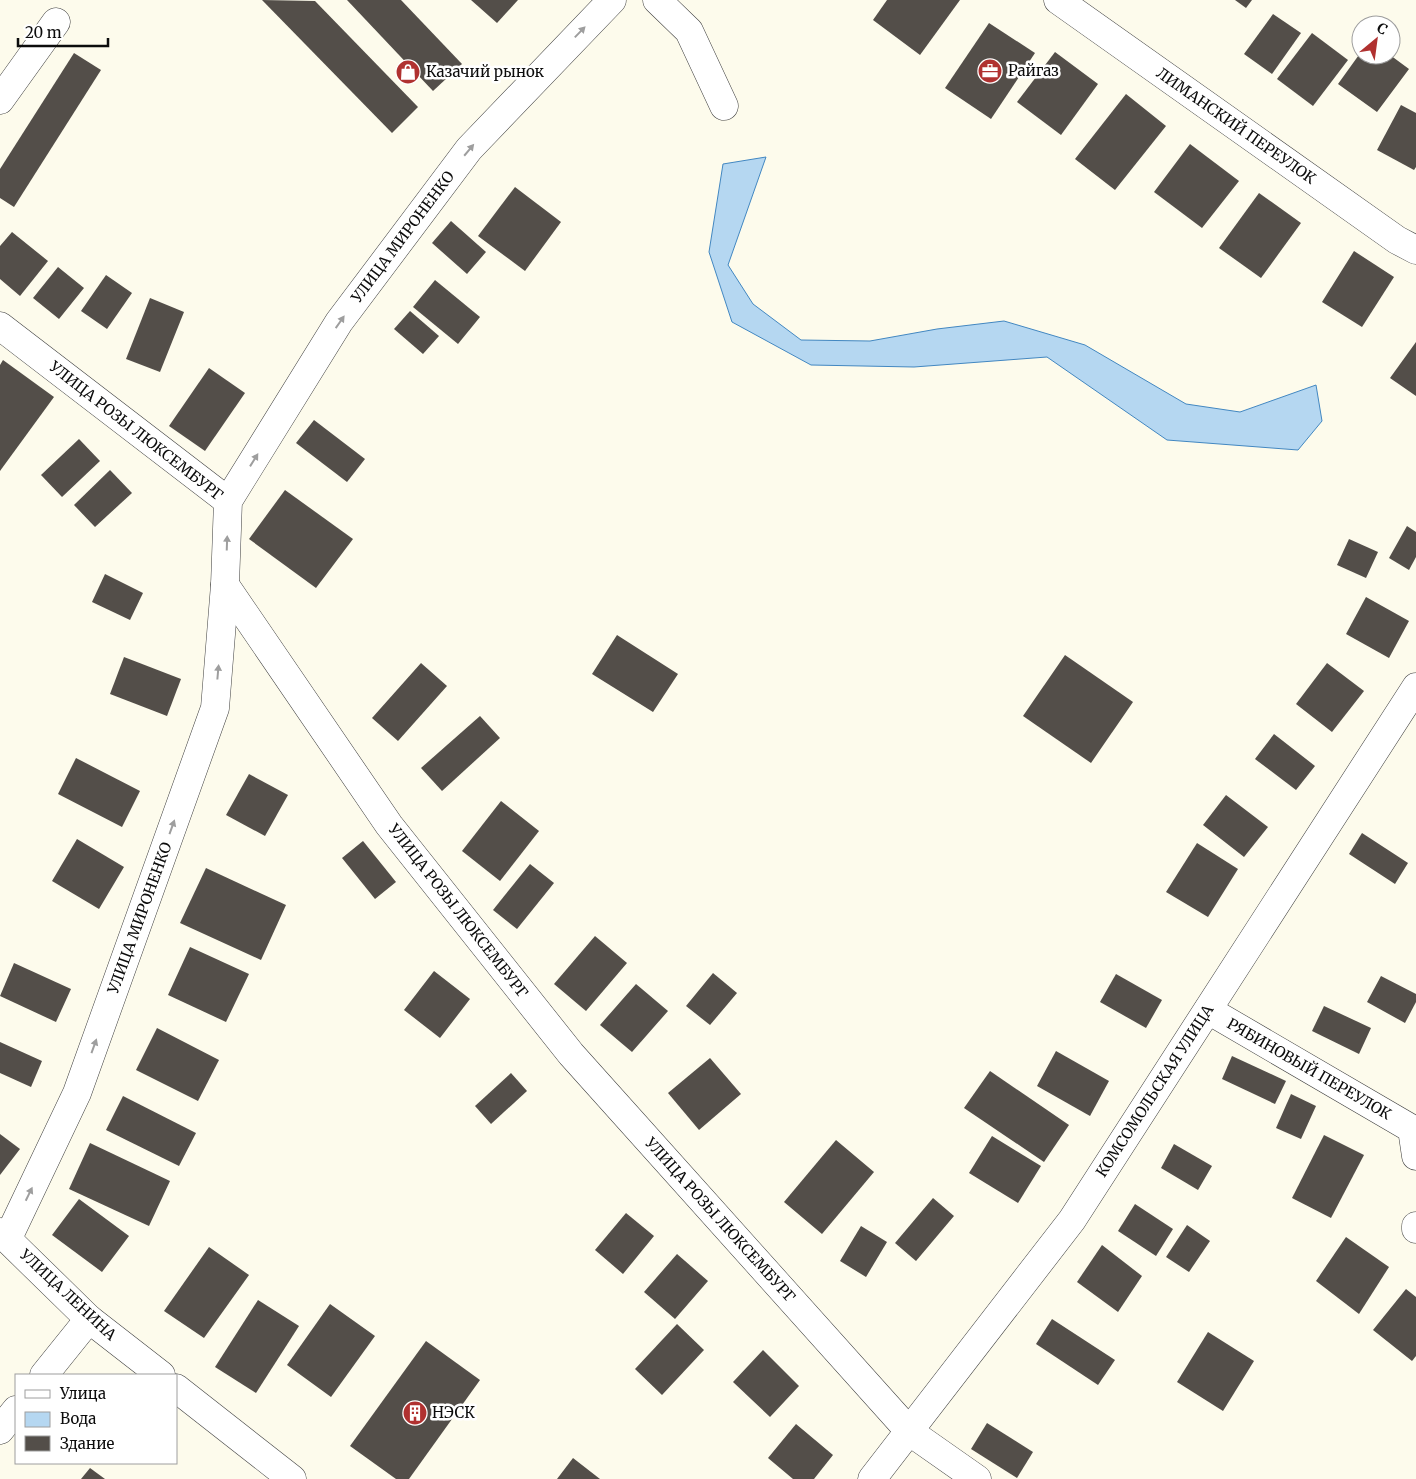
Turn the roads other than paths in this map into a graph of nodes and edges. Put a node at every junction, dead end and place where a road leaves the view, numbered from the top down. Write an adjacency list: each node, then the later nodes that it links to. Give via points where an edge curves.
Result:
1 (612, 0): 9 (street, УЛИЦА МИРОНЕНКО, one-way to 1, via 339,322 469,149)
2 (657, 0): 6 (street, via 689,31)
3 (1058, 0): 7 (street, ЛИМАНСКИЙ ПЕРЕУЛОК, via 1397,240)
4 (56, 22): 5 (street)
5 (0, 100)
6 (724, 106)
7 (1416, 250)
8 (0, 326): 9 (street, УЛИЦА РОЗЫ ЛЮКСЕМБУРГ)
9 (228, 501): 10 (street, УЛИЦА РОЗЫ ЛЮКСЕМБУРГ, one-way to 9)
10 (225, 585): 14 (street, УЛИЦА МИРОНЕНКО, one-way to 10, via 77,1093 215,708); 21 (street, УЛИЦА РОЗЫ ЛЮКСЕМБУРГ, via 390,825 571,1054)
11 (1416, 687): 12 (street, КОМСОМОЛЬСКАЯ УЛИЦА)
12 (1208, 1010): 13 (street, РЯБИНОВЫЙ ПЕРЕУЛОК, via 1412,1129); 21 (street, КОМСОМОЛЬСКАЯ УЛИЦА, via 1072,1220)
13 (1416, 1156)
14 (4, 1235): 15 (street, УЛИЦА ЛЕНИНА)
15 (89, 1319): 16 (street); 17 (street, УЛИЦА ЛЕНИНА)
16 (45, 1374)
17 (160, 1374)
18 (178, 1390): 22 (street)
19 (15, 1411): 20 (street)
20 (0, 1430)
21 (910, 1432): 23 (street, КОМСОМОЛЬСКАЯ УЛИЦА); 24 (street, УЛИЦА РОЗЫ ЛЮКСЕМБУРГ)
22 (292, 1479)
23 (872, 1479)
24 (977, 1479)

